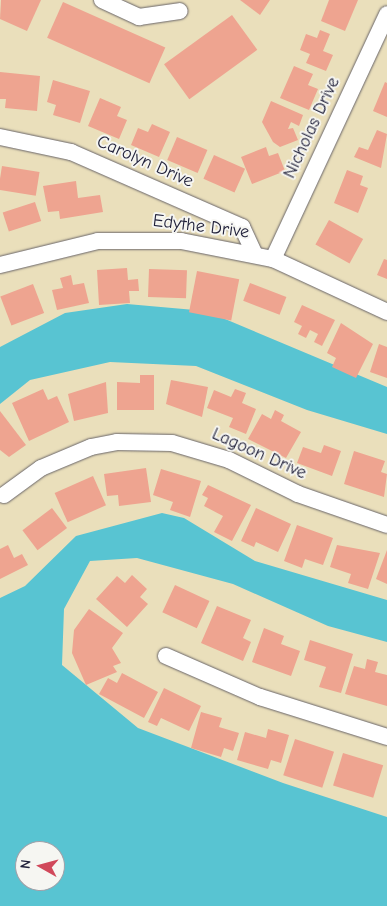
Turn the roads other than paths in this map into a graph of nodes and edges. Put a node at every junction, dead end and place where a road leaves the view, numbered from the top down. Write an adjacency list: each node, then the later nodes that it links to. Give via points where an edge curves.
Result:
1 (102, 0): 2 (street, via 139,17)
2 (180, 11)
3 (387, 14): 4 (street, Nicholas Drive)
4 (380, 46): 7 (street, Nicholas Drive)
5 (0, 137): 6 (street, Carolyn Drive, via 71,152 242,227)
6 (254, 253): 7 (street, Edythe Drive); 8 (street, Edythe Drive, via 181,241 98,241)
7 (273, 259): 9 (street, Edythe Drive)
8 (0, 265)
9 (387, 312)
10 (4, 495): 11 (street, Lagoon Drive, via 41,468 90,447 117,442 172,443 229,460 298,494)
11 (387, 525)
12 (166, 656): 13 (street, via 260,697)
13 (387, 737)

